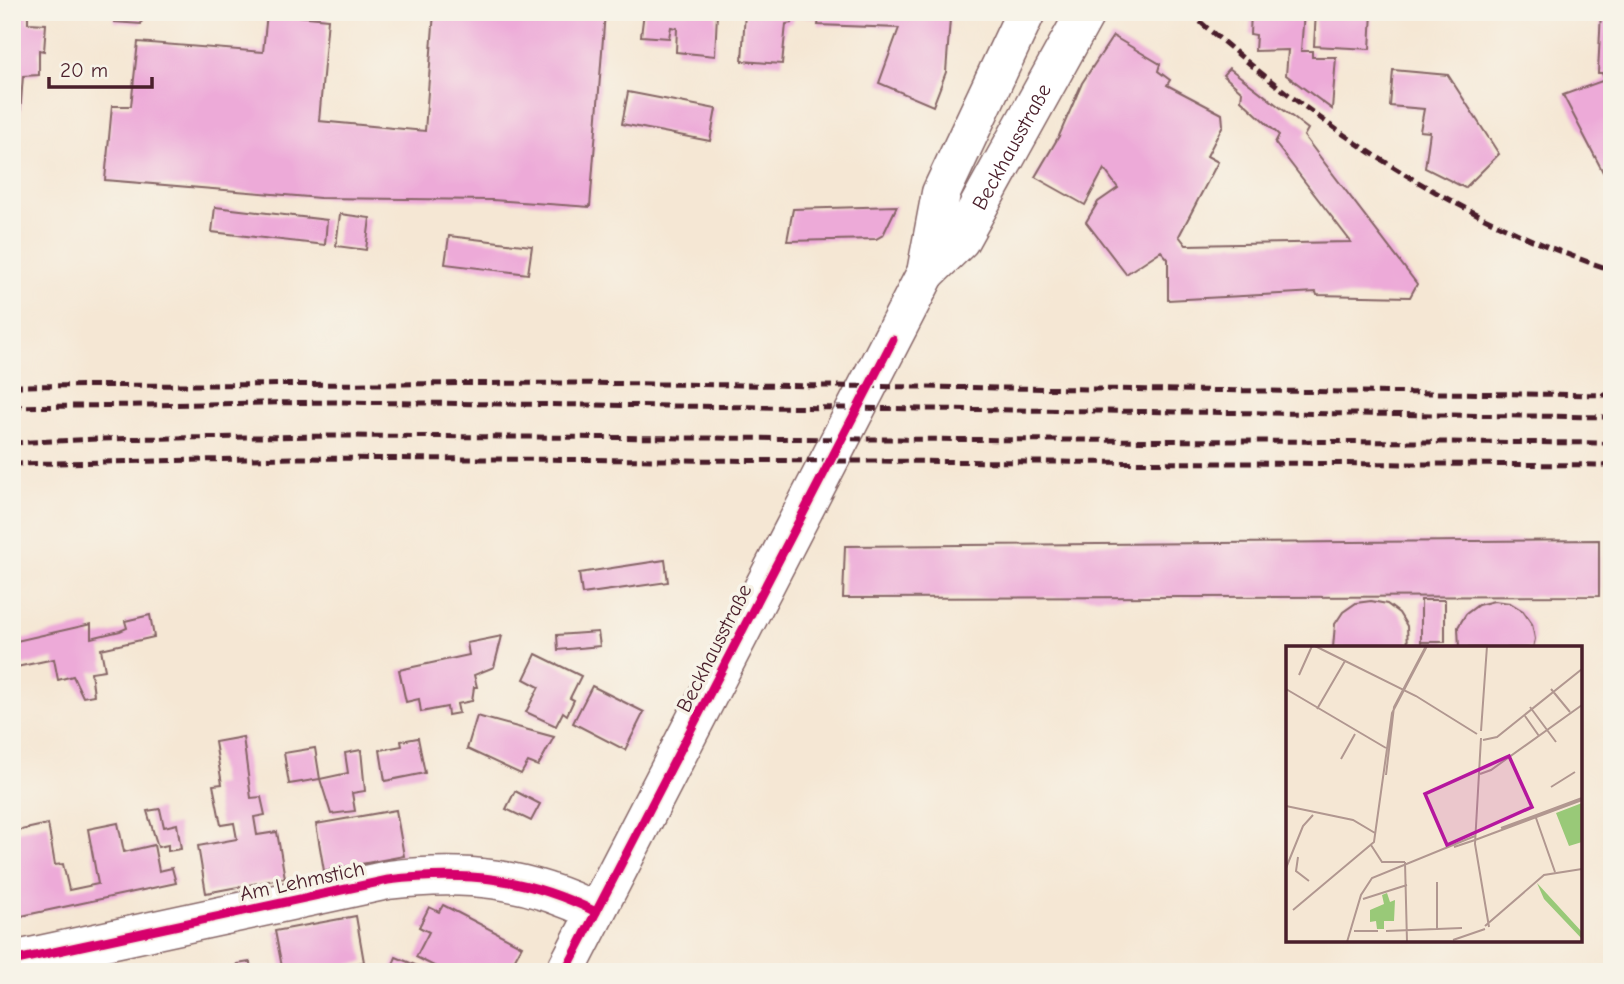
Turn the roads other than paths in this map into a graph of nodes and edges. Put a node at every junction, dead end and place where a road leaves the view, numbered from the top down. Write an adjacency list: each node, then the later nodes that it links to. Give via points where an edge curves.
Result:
1 (1026, 12): 3 (main road, Beckhausstraße, via 941,193)
2 (1086, 12): 3 (main road, Beckhausstraße, via 960,240)
3 (926, 273): 4 (main road, Beckhausstraße)
4 (596, 912): 5 (main road, Am Lehmstich, via 569,898 505,879 418,877); 6 (main road, Beckhausstraße)
5 (12, 961)
6 (565, 972)

